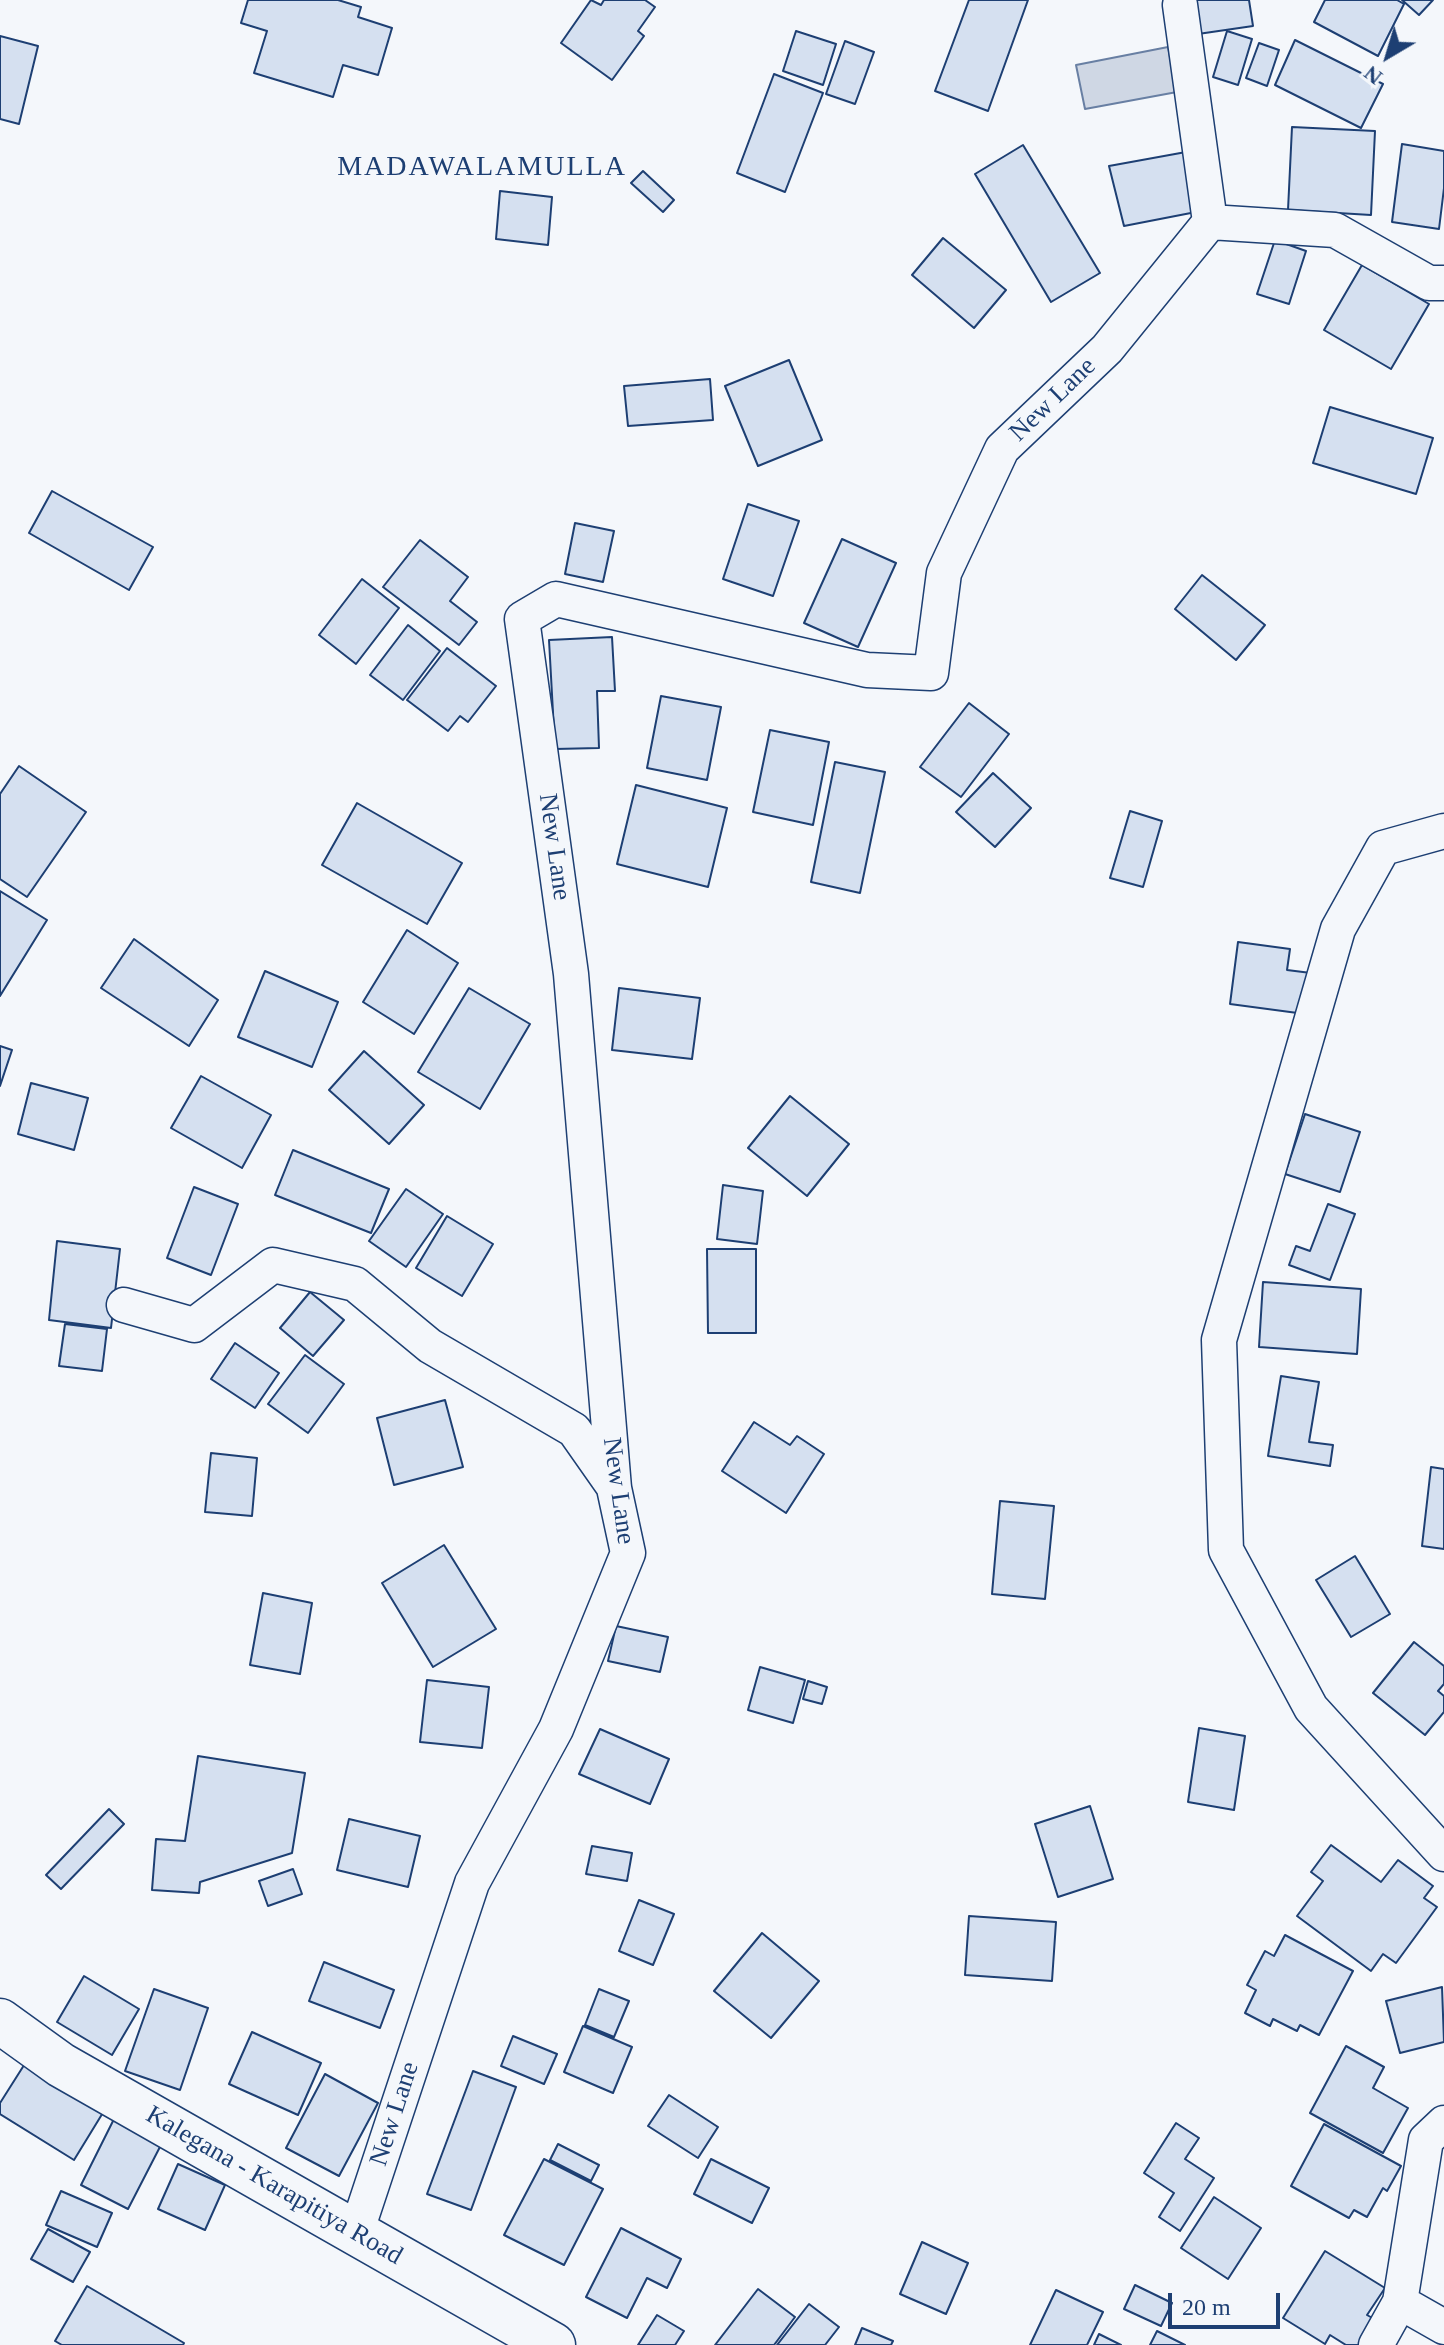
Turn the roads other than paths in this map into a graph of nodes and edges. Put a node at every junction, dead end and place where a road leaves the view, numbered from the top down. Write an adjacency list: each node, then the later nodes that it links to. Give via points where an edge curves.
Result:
1 (1180, 5): 2 (street)
2 (1210, 222): 3 (street, via 1335,230 1429,283); 6 (street, New Lane, via 1107,349 1002,449 944,573 931,673 867,670 556,599 522,619 571,974)
3 (1444, 283)
4 (1444, 831): 7 (street, via 1383,848 1338,929 1219,1340 1226,1550 1311,1708)
5 (124, 1305): 6 (street, via 194,1325 273,1265 355,1284 430,1346 574,1430)
6 (614, 1488): 10 (street, New Lane, via 628,1553 556,1729 472,1883)
7 (1444, 1854)
8 (0, 2021): 10 (main road, Kalegana - Karapitiya Road, via 61,2065)
9 (1444, 2123): 11 (street, via 1426,2140)
10 (356, 2233): 13 (main road, Kalegana - Karapitiya Road)
11 (1400, 2302): 12 (street); 14 (street)
12 (1444, 2327)
13 (531, 2340)
14 (1376, 2345)

